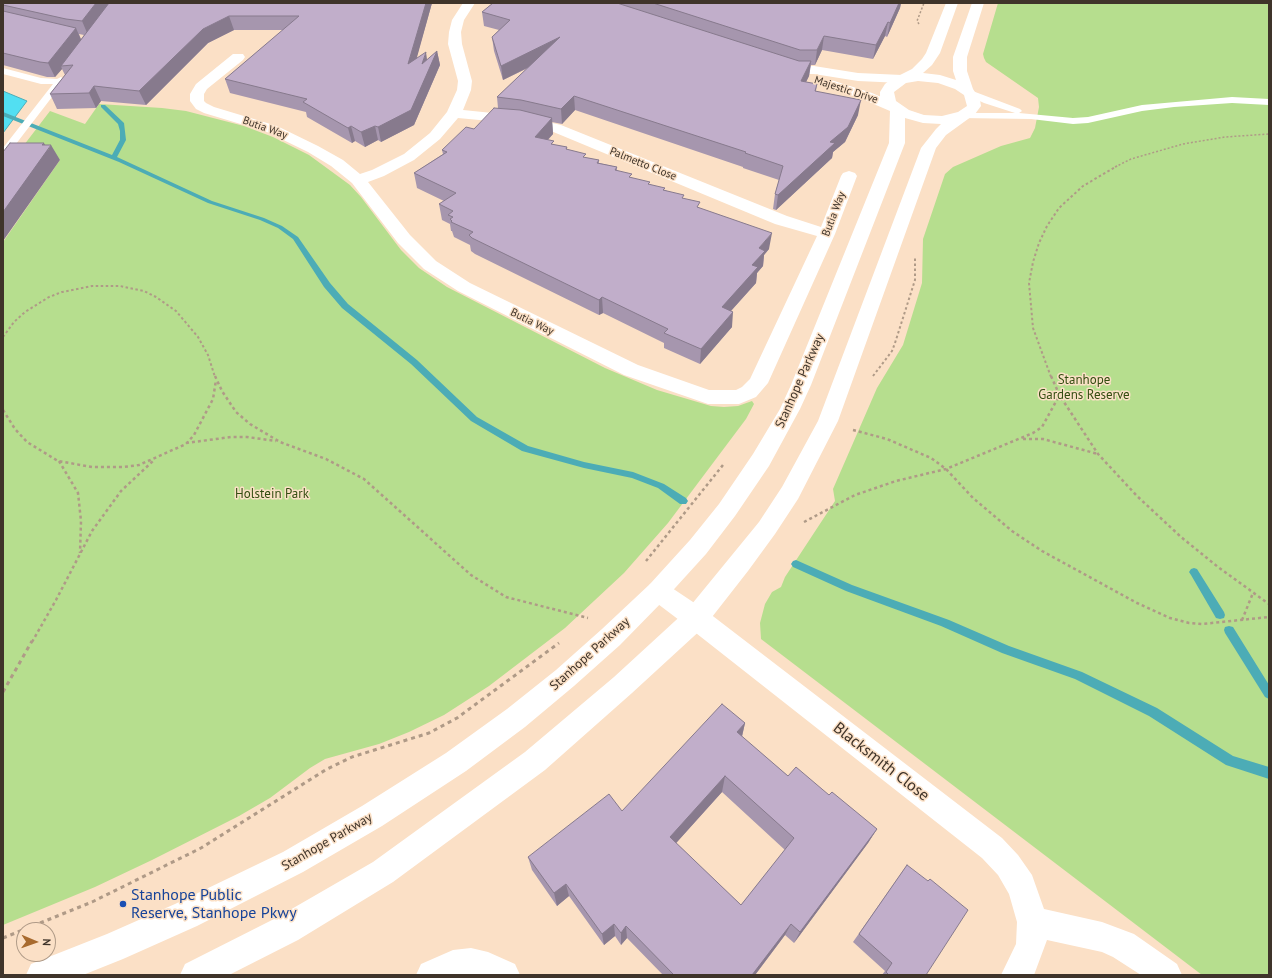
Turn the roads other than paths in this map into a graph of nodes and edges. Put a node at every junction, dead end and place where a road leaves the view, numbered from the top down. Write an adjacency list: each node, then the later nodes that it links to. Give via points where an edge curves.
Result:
1 (469, 3): 14 (main road, via 458,20 455,32 455,44 465,81)
2 (952, 3): 9 (main road, via 933,53 917,72)
3 (978, 3): 11 (main road, via 960,57 960,70)
4 (238, 57): 19 (main road, Butia Way, via 201,87 197,94 201,106 292,137 337,163)
5 (768, 61): 7 (main road, Majestic Drive)
6 (69, 70): 10 (lane)
7 (797, 70): 9 (main road, Majestic Drive); 13 (main road, Majestic Drive, via 806,78 861,93)
8 (3, 71): 10 (lane, via 41,81)
9 (905, 79): 11 (main road, Majestic Drive, via 940,79); 13 (main road, via 890,87 887,92 890,103)
10 (60, 82): 17 (lane)
11 (969, 92): 15 (lane); 16 (main road, via 974,100 974,106)
12 (1269, 102): 15 (lane, via 1232,100 1174,104 1074,121)
13 (896, 109): 16 (main road, Majestic Drive, via 933,120); 21 (main road, Stanhope Parkway, via 897,142 801,385 776,435 727,510)
14 (454, 113): 19 (main road, via 435,136 409,157); 20 (main road, Palmetto Close, via 522,120 556,128 781,220)
15 (1031, 116): 16 (lane)
16 (962, 117): 22 (main road, via 941,132 929,148 828,422 790,493 767,528)
17 (3, 155)
18 (849, 176): 20 (main road, Butia Way)
19 (358, 180): 20 (main road, Butia Way, via 414,250 430,265 464,287 631,370 708,397 739,396 758,384)
20 (827, 234)
21 (658, 591): 22 (main road, Blacksmith Close); 24 (main road, Stanhope Parkway, via 611,637 516,718 456,762 372,816 293,862 186,915)
22 (696, 618): 23 (main road, Blacksmith Close, via 992,848 1008,865 1021,886); 25 (main road, via 535,761 383,872 286,929)
23 (1032, 922): 28 (main road, Blacksmith Close, via 1031,944); 29 (main road, via 1102,937 1123,945)
24 (42, 975)
25 (196, 975)
26 (432, 975): 27 (main road, via 453,966 471,964)
27 (504, 975)
28 (1018, 975)
29 (1166, 975)

